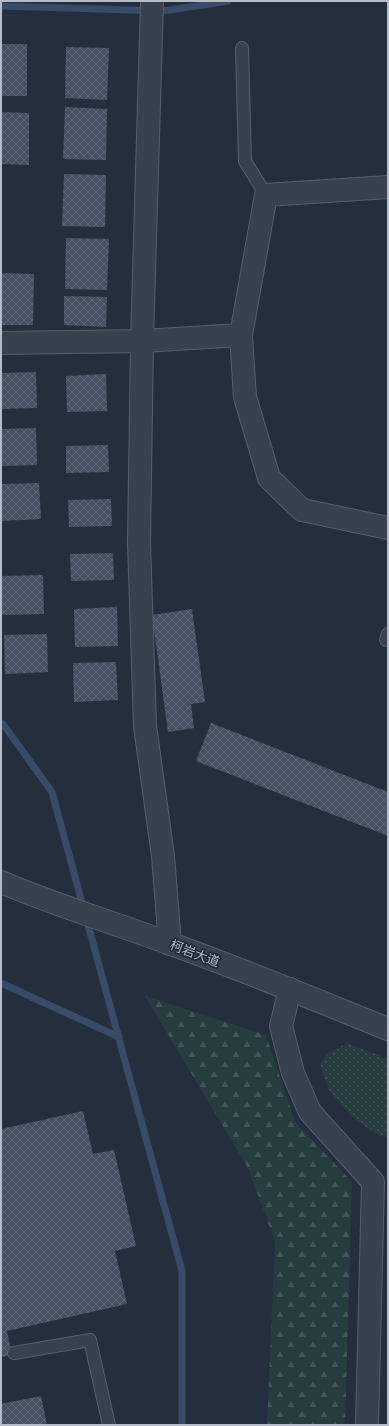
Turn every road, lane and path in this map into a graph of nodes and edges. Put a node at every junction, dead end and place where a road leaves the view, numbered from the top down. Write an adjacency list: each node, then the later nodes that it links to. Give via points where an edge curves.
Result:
1 (152, 1): 6 (street)
2 (242, 48): 4 (lane, via 245,161)
3 (388, 187): 4 (street)
4 (266, 195): 5 (street)
5 (241, 335): 6 (street); 8 (street, via 245,397 269,478 302,510)
6 (142, 341): 7 (street); 10 (street, via 139,543 145,726 163,856)
7 (1, 343)
8 (388, 528)
9 (1, 882): 10 (street, 柯岩大道)
10 (170, 944): 11 (street, 柯岩大道)
11 (290, 989): 12 (street, 柯岩大道); 13 (street, via 282,1026 293,1073 310,1112)
12 (388, 1029)
13 (381, 1182): 16 (street)
14 (14, 1353): 15 (lane, via 90,1340)
15 (109, 1425)
16 (368, 1425)

